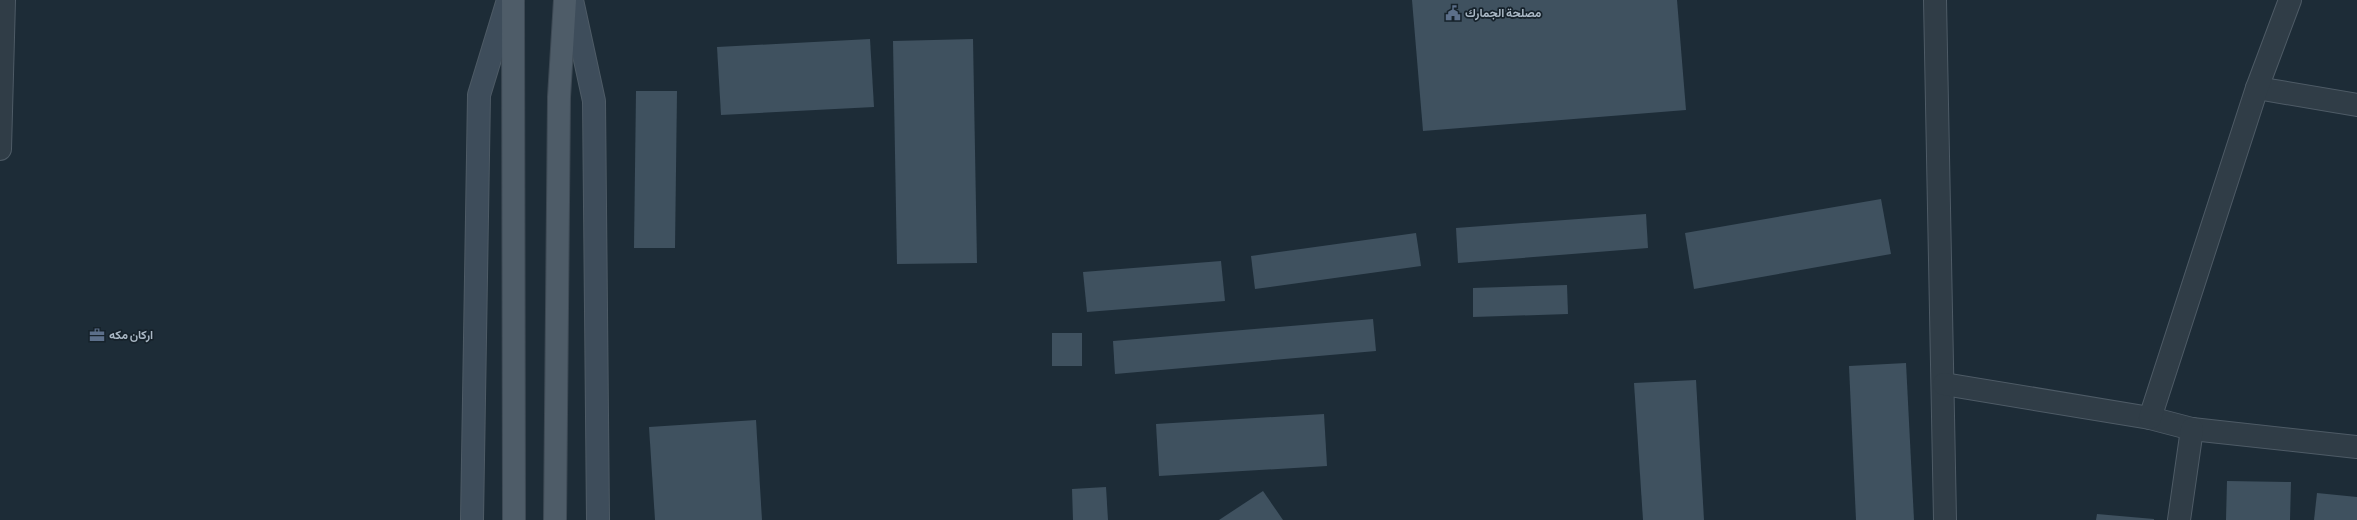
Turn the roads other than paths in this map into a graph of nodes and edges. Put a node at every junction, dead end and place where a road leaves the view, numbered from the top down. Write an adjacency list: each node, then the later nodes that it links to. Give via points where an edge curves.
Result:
1 (4, 0): 10 (street)
2 (508, 0): 16 (main road, via 479,95)
3 (513, 0): 17 (main road)
4 (565, 0): 18 (main road, via 559,97)
5 (572, 0): 19 (main road, via 594,101)
6 (1935, 0): 12 (street)
7 (2290, 0): 8 (street)
8 (2257, 88): 9 (street); 13 (street)
9 (2357, 105)
10 (0, 142): 11 (street)
11 (0, 149)
12 (1944, 384): 13 (street); 20 (street)
13 (2150, 418): 14 (street)
14 (2192, 429): 15 (street); 21 (street)
15 (2357, 447)
16 (472, 520)
17 (514, 520)
18 (555, 520)
19 (598, 520)
20 (1945, 520)
21 (2179, 520)

